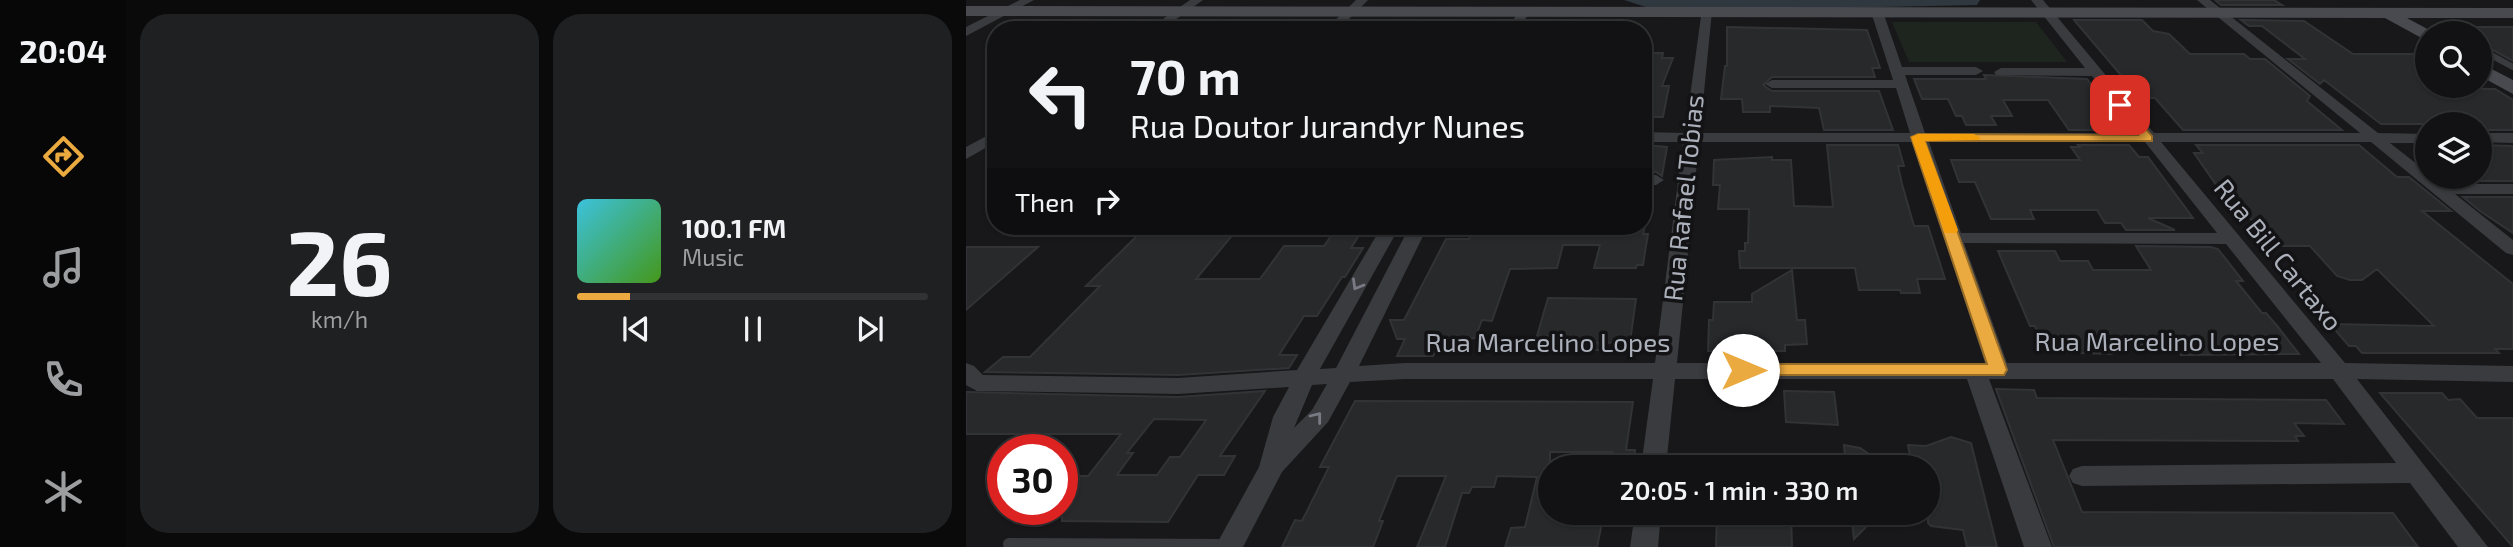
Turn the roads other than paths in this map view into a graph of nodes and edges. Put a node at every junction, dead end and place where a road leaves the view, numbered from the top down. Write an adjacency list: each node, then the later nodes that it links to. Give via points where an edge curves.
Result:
1 (1028, 0): 8 (street)
2 (1197, 0): 9 (street)
3 (2203, 0): 13 (street)
4 (2366, 0): 10 (street)
5 (1354, 8): 9 (street); 15 (street); 19 (street)
6 (2044, 10): 12 (street); 13 (street); 28 (street, Rua Bill Cartaxo)
7 (966, 11): 8 (street)
8 (1007, 11): 9 (street); 17 (street)
9 (1181, 11): 18 (street)
10 (2397, 12): 13 (street); 14 (street); 20 (street); 21 (street)
11 (1705, 14): 12 (street); 15 (street); 35 (street, Rua Rafael Tobias)
12 (1877, 14): 31 (street)
13 (2222, 15): 41 (street)
14 (2513, 16)
15 (1526, 19)
16 (987, 21): 22 (street)
17 (987, 21)
18 (1166, 21)
19 (1340, 21)
20 (2415, 21)
21 (2415, 26)
22 (966, 32)
23 (2492, 56): 25 (lane)
24 (2492, 63): 30 (street)
25 (2513, 67)
26 (1976, 71): 31 (street)
27 (2001, 72): 28 (street)
28 (2094, 72): 40 (street, Rua Bill Cartaxo)
29 (2492, 75): 33 (street)
30 (2513, 75)
31 (1898, 77): 32 (street); 36 (street)
32 (1772, 84)
33 (2513, 88)
34 (1652, 136): 35 (street)
35 (1690, 136): 36 (street); 53 (street, Rua Rafael Tobias)
36 (1918, 137): 40 (street); 50 (street)
37 (2415, 138): 41 (street)
38 (2492, 138): 39 (street)
39 (2513, 138)
40 (2147, 139): 41 (street); 51 (street, Rua Bill Cartaxo)
41 (2372, 139): 44 (street)
42 (987, 141): 43 (street)
43 (966, 154)
44 (2415, 172)
45 (2438, 189): 52 (street)
46 (2492, 189): 47 (street)
47 (2513, 189)
48 (1386, 235): 59 (street, one-way to 59)
49 (1414, 235): 57 (street)
50 (1953, 238): 51 (street); 54 (street)
51 (2231, 239): 55 (street, Rua Bill Cartaxo)
52 (2513, 248)
53 (1666, 370): 54 (street, Rua Marcelino Lopes); 57 (street, Rua Marcelino Lopes); 60 (street, Rua Rafael Tobias)
54 (1986, 370): 55 (street, Rua Marcelino Lopes); 68 (street)
55 (2339, 370): 58 (street, Rua Marcelino Lopes); 62 (street, Rua Bill Cartaxo)
56 (966, 371): 59 (street, Rua Marcelino Lopes, via 978,383 1024,384 1178,386)
57 (1344, 374): 59 (street, Rua Marcelino Lopes); 61 (street, one-way to 57, via 1320,416)
58 (2513, 374)
59 (1305, 376): 61 (street, via 1285,417)
60 (1655, 455)
61 (1272, 468): 66 (street)
62 (2415, 473): 63 (street); 69 (street, Rua Bill Cartaxo)
63 (2082, 477)
64 (1646, 525): 67 (street)
65 (1009, 544): 66 (lane)
66 (1229, 546)
67 (1643, 547)
68 (2038, 547)
69 (2474, 547)

